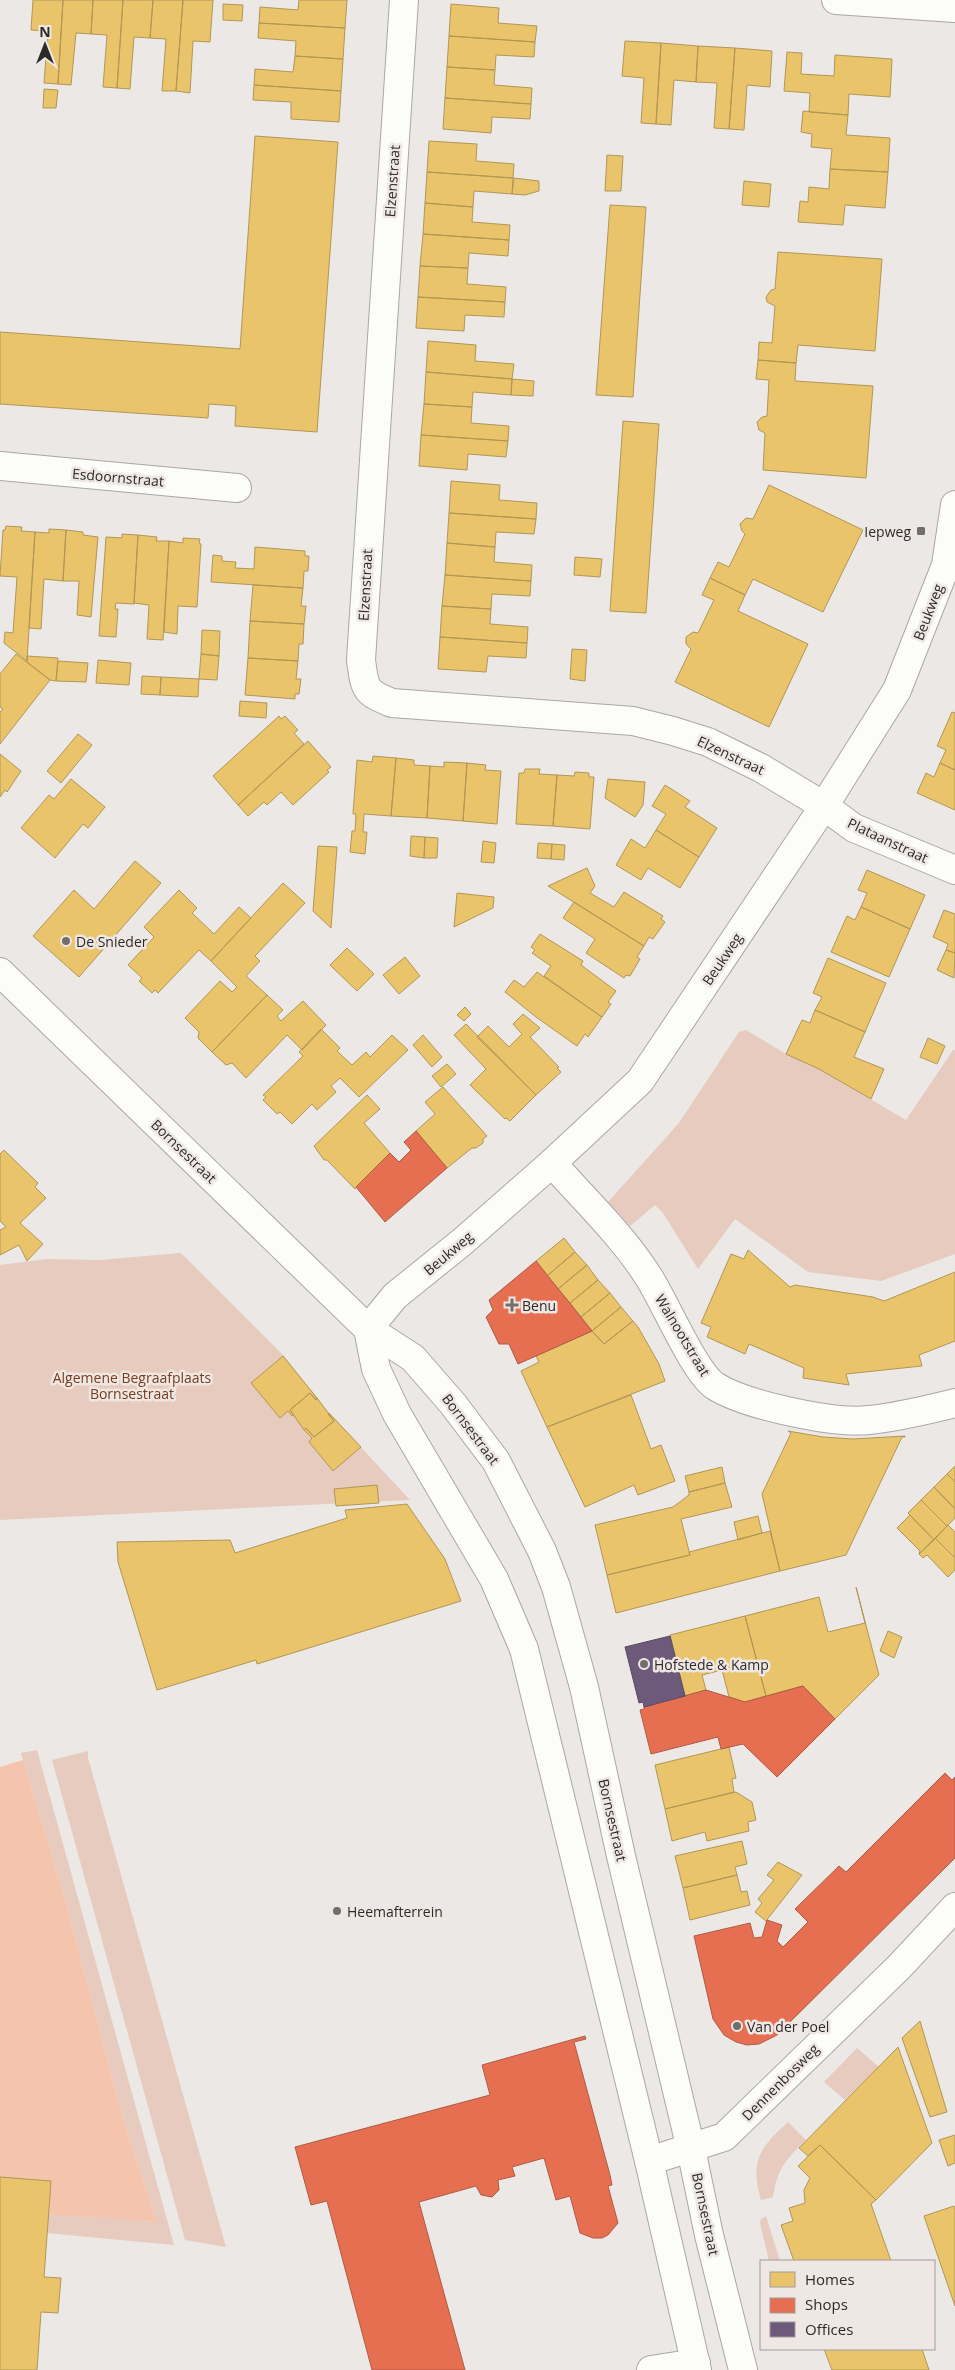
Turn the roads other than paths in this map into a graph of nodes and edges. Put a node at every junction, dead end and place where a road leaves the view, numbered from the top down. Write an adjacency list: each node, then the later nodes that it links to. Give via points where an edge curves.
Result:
1 (404, 0): 7 (street, Elzenstraat, via 368,520 361,660 364,681 372,695 392,703 633,721 708,742 761,768)
2 (836, 0): 3 (street)
3 (955, 8)
4 (0, 466): 5 (street, Esdoornstraat)
5 (237, 488)
6 (955, 505): 7 (street, Beukweg, via 946,565 897,690)
7 (824, 806): 8 (street, Plataanstraat, via 854,828); 10 (street, Beukweg, via 640,1081)
8 (955, 870)
9 (0, 972): 11 (street, Bornsestraat)
10 (552, 1163): 11 (street, Beukweg, via 394,1296); 12 (street, Walnootstraat, via 648,1275 696,1363 714,1385 760,1404 814,1417 868,1421)
11 (368, 1329): 14 (street, Bornsestraat, via 413,1358 453,1404 496,1461 542,1551 556,1587 584,1688); 15 (street, via 376,1369 397,1414 494,1579 524,1649)
12 (955, 1404)
13 (955, 1907): 14 (street, Dennenbosweg, via 724,2137)
14 (692, 2149): 15 (street, Dennenbosweg); 18 (street, Bornsestraat, via 709,2235)
15 (649, 2161): 16 (street)
16 (697, 2367): 17 (street, via 671,2365)
17 (651, 2370)
18 (743, 2370)

